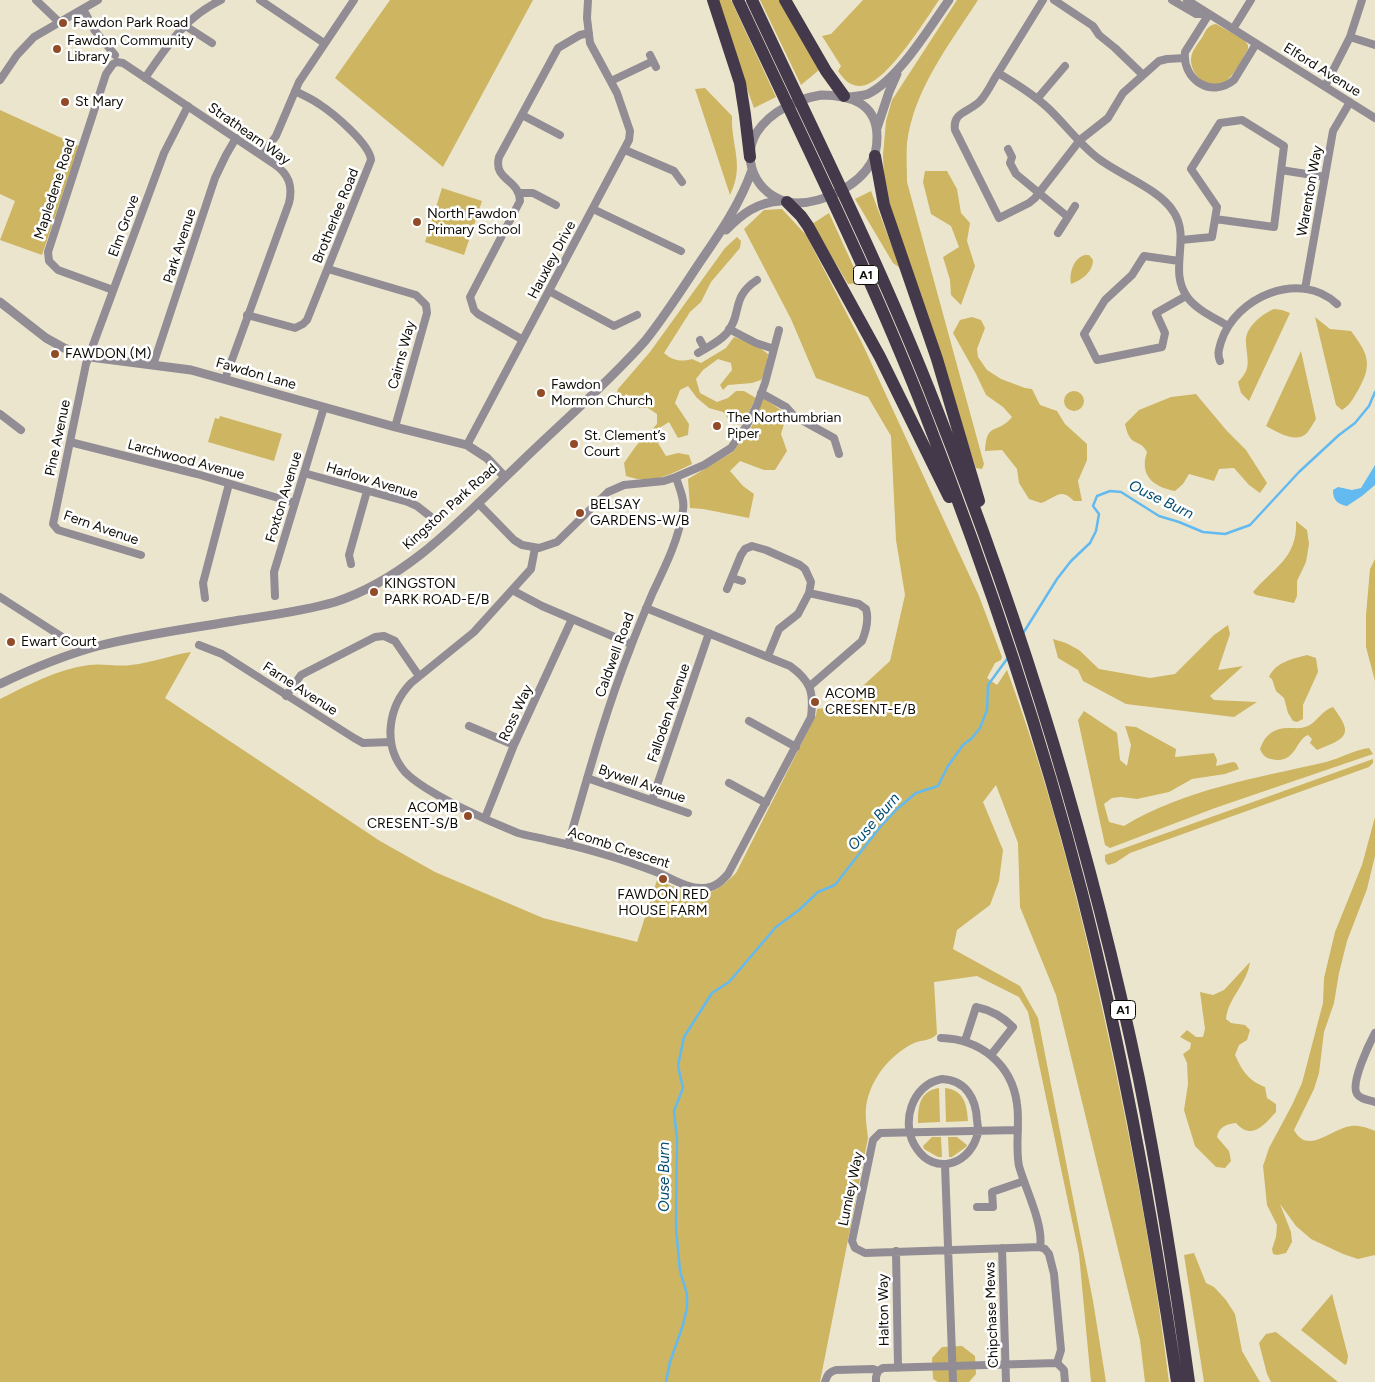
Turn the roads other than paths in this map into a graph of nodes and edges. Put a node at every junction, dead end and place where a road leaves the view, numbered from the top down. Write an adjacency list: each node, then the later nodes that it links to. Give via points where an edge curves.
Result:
1 (36, 0): 20 (street)
2 (98, 0): 18 (street)
3 (221, 0): 21 (street)
4 (260, 0): 26 (street)
5 (354, 0): 26 (street)
6 (588, 0): 23 (street, Hauxley Drive)
7 (713, 0): 55 (highway, via 740,83)
8 (738, 0): 115 (highway, A1, via 895,341)
9 (752, 0): 113 (highway, A1, via 907,335)
10 (785, 0): 41 (highway, via 826,71)
11 (948, 0): 29 (street)
12 (1043, 0): 34 (street)
13 (1054, 0): 35 (street, via 1093,26)
14 (1172, 0): 19 (street, Elford Avenue, via 1196,14)
15 (1187, 0): 19 (street, Elford Avenue)
16 (1251, 0): 22 (street)
17 (1362, 0): 24 (street)
18 (82, 9): 20 (street); 31 (street, Strathearn Way)
19 (1209, 14): 22 (street, Elford Avenue); 30 (street, via 1185,52)
20 (59, 22): 37 (street, via 34,37)
21 (184, 25): 25 (street); 36 (street)
22 (1233, 29): 27 (street, Elford Avenue)
23 (589, 33): 38 (street, Hauxley Drive, via 590,43); 45 (street, via 558,48)
24 (1350, 37): 28 (street); 39 (street)
25 (212, 43)
26 (324, 43): 40 (street)
27 (1256, 44): 30 (street, via 1234,80 1223,86 1210,87 1198,83 1190,74); 39 (street, Elford Avenue)
28 (1375, 45)
29 (906, 58): 41 (street, via 890,78 867,95); 47 (street, via 888,92)
30 (1185, 58): 35 (street, via 1158,61)
31 (116, 59): 36 (street, Strathearn Way); 76 (street, Mapledene Road, via 106,74 48,252 52,266 58,270)
32 (653, 61): 38 (street)
33 (1065, 66): 42 (street)
34 (998, 73): 42 (street); 61 (street, via 981,101 956,116 955,130 999,218 1030,203)
35 (1143, 75): 50 (street, via 1123,93 1108,118)
36 (145, 78): 44 (street, Strathearn Way)
37 (0, 80)
38 (611, 81): 52 (street, Hauxley Drive, via 630,131)
39 (1325, 86): 43 (street, Elford Avenue)
40 (295, 91): 53 (street, via 276,136); 73 (street, Brotherlee Road, via 328,110 365,145 371,155 370,165)
41 (846, 97): 47 (street, via 864,106); 55 (street, via 809,97 777,112 756,134)
42 (1037, 99): 50 (street)
43 (1350, 102): 46 (street, Elford Avenue); 58 (street, Warenton Way, via 1333,131)
44 (188, 106): 49 (street, Strathearn Way); 76 (street, Elm Grove, via 164,153)
45 (522, 115): 48 (street); 60 (street, via 497,165)
46 (1375, 118)
47 (877, 128): 54 (street)
48 (560, 136)
49 (236, 138): 53 (street, Strathearn Way); 93 (street, Park Avenue, via 215,178)
50 (1080, 140): 61 (street); 70 (street, via 1098,158 1167,203 1181,228)
51 (1008, 149): 61 (street, via 1016,174)
52 (624, 150): 59 (street, via 674,171); 65 (street, Hauxley Drive)
53 (262, 156): 81 (street, Strathearn Way, via 285,172 291,195)
54 (875, 156): 62 (street, via 866,171 853,182 819,199); 113 (highway, A1, via 884,205 957,422)
55 (750, 157): 56 (street)
56 (752, 170): 62 (street, via 766,192); 69 (street, Kingston Park Road, via 738,204)
57 (1280, 170): 58 (street); 67 (street, via 1274,226); 67 (street, via 1284,146 1242,120 1220,123 1191,169 1217,207)
58 (1325, 176): 75 (street, Warenton Way)
59 (682, 182)
60 (519, 193): 63 (street, via 533,193); 86 (street, via 520,201 470,297 478,314)
61 (1039, 194): 66 (street)
62 (785, 202): 69 (street, Kingston Park Road, via 771,201 752,208); 115 (highway, A1, via 808,226 880,357)
63 (556, 205)
64 (1076, 206): 66 (street)
65 (593, 209): 71 (street); 77 (street, Hauxley Drive)
66 (1068, 217): 68 (street)
67 (1215, 219): 70 (street, via 1212,237)
68 (1058, 233)
69 (715, 240): 104 (street, Kingston Park Road, via 646,339)
70 (1182, 240): 72 (street)
71 (681, 251)
72 (1179, 261): 78 (street, via 1178,277); 78 (street, via 1144,256 1132,275 1105,300 1084,334 1097,360 1162,347 1165,333 1156,313)
73 (328, 270): 81 (street, Brotherlee Road, via 307,320 299,327); 98 (street, Cairns Way, via 416,295 426,305 427,313)
74 (758, 280): 84 (street, via 742,292)
75 (1305, 289): 80 (street, via 1326,296); 83 (street, via 1266,293 1235,316)
76 (113, 290): 91 (street, Elm Grove)
77 (549, 291): 82 (street, via 614,326); 86 (street, Hauxley Drive)
78 (1186, 296): 83 (street)
79 (0, 302): 91 (street, Fawdon Lane, via 46,338)
80 (1337, 304)
81 (247, 315): 94 (street, Strathearn Way)
82 (637, 315)
83 (1228, 326): 92 (street, via 1219,349)
84 (729, 329): 88 (street); 89 (street)
85 (779, 330): 89 (street)
86 (523, 340): 101 (street, Hauxley Drive)
87 (700, 340): 88 (street)
88 (706, 349): 90 (street)
89 (774, 349): 95 (street)
90 (698, 353)
91 (90, 357): 93 (street, Fawdon Lane); 100 (street, Pine Avenue)
92 (1220, 361)
93 (153, 365): 94 (street, Fawdon Lane)
94 (225, 379): 96 (street, Fawdon Lane)
95 (761, 393): 102 (street, via 834,438); 105 (street, via 747,425 731,448)
96 (324, 407): 98 (street, Fawdon Lane); 103 (street, Foxton Avenue)
97 (0, 414): 99 (street)
98 (396, 427): 101 (street, Fawdon Lane)
99 (21, 430)
100 (70, 442): 106 (street, Larchwood Avenue); 111 (street, Pine Avenue)
101 (467, 445): 104 (street, Fawdon Lane, via 487,458)
102 (839, 454)
103 (304, 473): 107 (street, Harlow Avenue); 108 (street, Foxton Avenue)
104 (505, 478): 109 (street, Kingston Park Road)
105 (676, 478): 112 (street, via 615,488 557,542); 125 (street, Caldwell Road, via 683,509 667,562)
106 (229, 484): 108 (street, Larchwood Avenue); 124 (street, via 203,583)
107 (367, 490): 110 (street, Harlow Avenue, via 418,506); 116 (street, via 349,555)
108 (295, 503): 122 (street, Foxton Avenue, via 274,572)
109 (478, 503): 112 (street, via 514,540); 133 (street, Kingston Park Road, via 401,569 356,594 305,609 98,646)
110 (431, 517)
111 (53, 524): 114 (street, Fern Avenue, via 58,530)
112 (535, 548): 120 (street, via 531,569)
113 (992, 554): 174 (highway, A1, via 1071,805 1128,1030 1168,1238)
114 (141, 555)
115 (978, 556): 173 (highway, A1, via 1034,723 1077,875 1115,1032 1155,1239)
116 (351, 564)
117 (732, 578): 118 (street); 119 (street); 121 (street, via 745,549 758,547 800,564 811,582)
118 (742, 581)
119 (727, 589)
120 (512, 590): 126 (street); 132 (street, via 474,632)
121 (809, 593): 131 (street, via 798,614 779,629); 134 (street, via 858,604 868,614 862,641)
122 (275, 596)
123 (0, 597): 128 (street)
124 (205, 598)
125 (646, 608): 127 (street); 129 (street, Caldwell Road)
126 (572, 619): 129 (street); 139 (street, Ross Way)
127 (709, 633): 131 (street); 143 (street, Falloden Avenue)
128 (67, 640)
129 (632, 644): 141 (street, Caldwell Road)
130 (199, 645): 135 (street, Farne Avenue, via 222,654)
131 (768, 656): 134 (street, via 800,673)
132 (420, 676): 135 (street, via 395,641 384,636 301,675); 138 (street, via 397,701 390,725)
133 (0, 684)
134 (810, 686): 140 (street, Acomb Crescent, via 812,717)
135 (286, 696): 138 (street, Farne Avenue, via 363,743)
136 (749, 721): 140 (street)
137 (469, 726): 139 (street)
138 (390, 742): 146 (street, Acomb Crescent, via 406,772 446,799)
139 (514, 746): 146 (street, Ross Way)
140 (796, 746): 144 (street, Acomb Crescent)
141 (587, 778): 143 (street, Bywell Avenue); 147 (street, Caldwell Road)
142 (728, 783): 144 (street)
143 (652, 800): 145 (street, Bywell Avenue)
144 (766, 803): 147 (street, Acomb Crescent, via 728,874 712,887 694,887)
145 (688, 813)
146 (484, 818): 147 (street, Acomb Crescent, via 519,833)
147 (568, 844)
148 (1375, 1033): 152 (street, via 1367,1048 1355,1092 1358,1097)
149 (941, 1038): 150 (street)
150 (966, 1041): 151 (street); 151 (street, via 976,1007 1005,1019 1013,1027)
151 (991, 1055): 154 (street, via 1001,1065 1015,1092)
152 (1375, 1102)
153 (978, 1130): 154 (street); 155 (street); 155 (street, via 972,1096 956,1082 942,1078 929,1082 916,1096 911,1105); 156 (street, via 969,1152 959,1161)
154 (1018, 1130): 157 (street, via 1019,1164)
155 (910, 1132): 156 (street, via 919,1152 934,1163); 162 (street, Lumley Way, via 880,1133 873,1140 852,1241 864,1253)
156 (945, 1165): 161 (street)
157 (1024, 1181): 158 (street, via 992,1192 992,1207); 159 (street, via 1039,1230)
158 (977, 1207)
159 (1040, 1247): 160 (street, Chipchase Mews); 163 (street, via 1049,1254 1054,1274 1061,1350)
160 (1002, 1248): 161 (street, Chipchase Mews); 164 (street, Chipchase Mews)
161 (948, 1250): 162 (street, Chipchase Mews); 165 (street)
162 (896, 1252): 166 (street, Halton Way)
163 (1057, 1363): 164 (street); 172 (street, via 1064,1370)
164 (1006, 1364): 165 (street); 171 (street, Chipchase Mews)
165 (952, 1366): 166 (street); 170 (street)
166 (898, 1368): 167 (street)
167 (878, 1370): 168 (street, via 831,1372); 169 (street)
168 (825, 1382)
169 (876, 1382)
170 (953, 1382)
171 (1006, 1382)
172 (1065, 1382)
173 (1177, 1382)
174 (1189, 1382)

